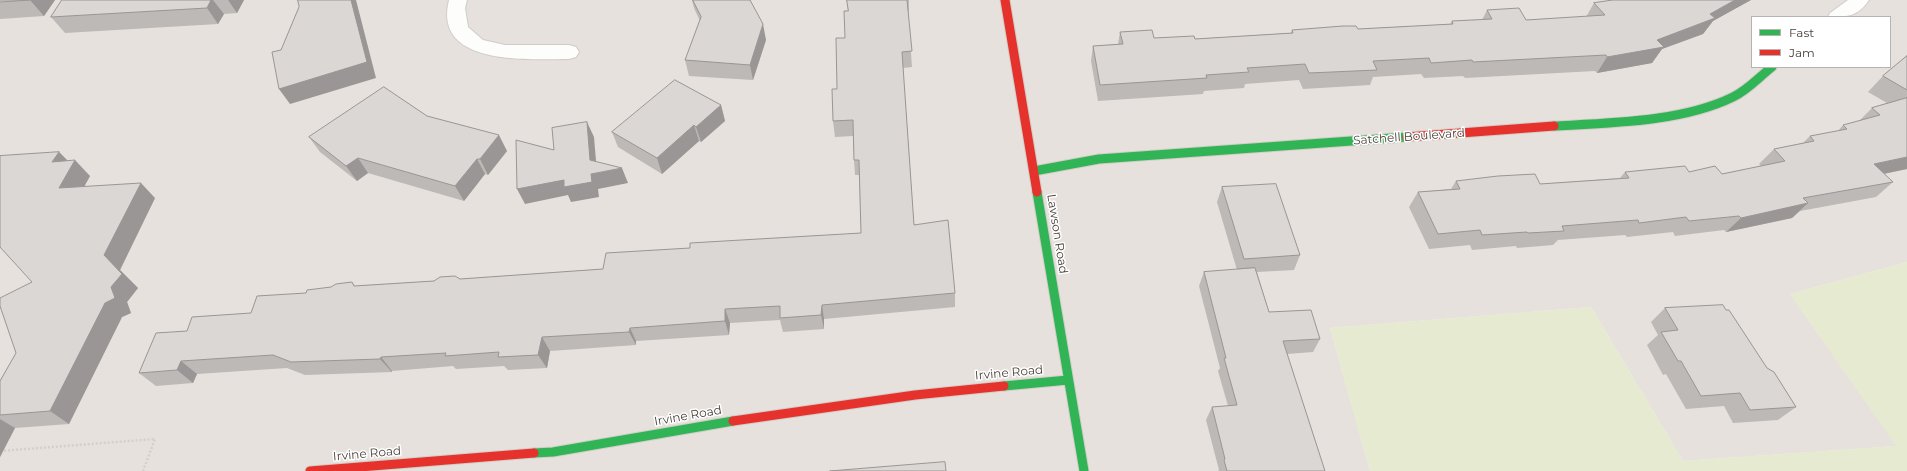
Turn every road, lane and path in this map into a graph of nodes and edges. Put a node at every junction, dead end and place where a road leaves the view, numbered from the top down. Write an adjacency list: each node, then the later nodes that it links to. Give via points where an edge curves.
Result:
1 (458, 0): 5 (street, via 456,8 459,30 477,45 505,52)
2 (1005, 0): 7 (street, Lawson Road)
3 (1860, 0): 4 (street)
4 (1839, 16)
5 (568, 52)
6 (1771, 68): 7 (street, Satchell Boulevard, via 1735,96 1717,103 1676,113 1616,122 1099,159)
7 (1034, 171): 8 (street, Lawson Road)
8 (1068, 380): 11 (street, Irvine Road, via 915,395 760,416 553,452); 12 (street, Lawson Road)
9 (0, 450): 10 (path, via 155,439)
10 (144, 471)
11 (310, 471)
12 (1084, 471)

